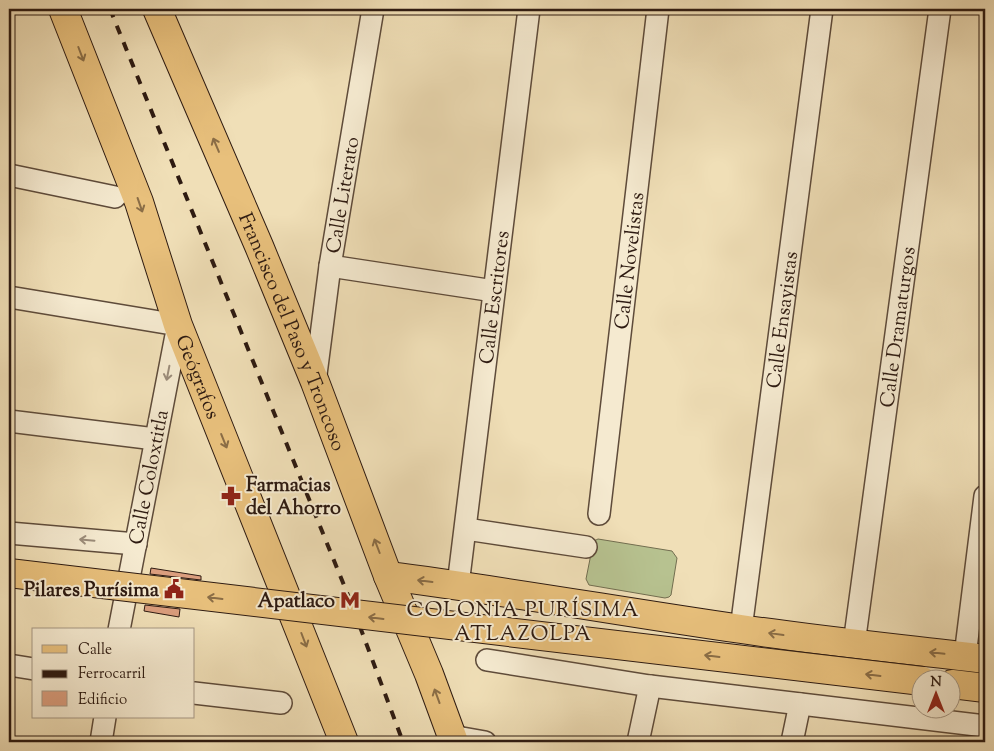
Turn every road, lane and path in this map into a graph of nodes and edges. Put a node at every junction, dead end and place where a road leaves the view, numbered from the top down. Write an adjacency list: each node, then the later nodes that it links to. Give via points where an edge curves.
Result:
1 (63, 9): 13 (main road, Geógrafos, one-way to 13, via 139,202)
2 (157, 9): 14 (main road, Francisco del Paso y Troncoso, one-way to 2)
3 (373, 9): 10 (street, Calle Literato)
4 (530, 9): 11 (street, Calle Escritores)
5 (658, 9): 18 (street, Calle Novelistas)
6 (822, 9): 27 (street, Calle Ensayistas)
7 (940, 9): 28 (street, Calle Dramaturgos)
8 (9, 175): 9 (street)
9 (116, 197)
10 (330, 266): 11 (street); 14 (street, Calle Literato)
11 (494, 291): 19 (street, Calle Escritores)
12 (9, 297): 13 (street)
13 (178, 325): 16 (street, Calle Coloxtitla, one-way to 16); 44 (main road, Geógrafos, one-way to 44)
14 (315, 382): 24 (main road, Francisco del Paso y Troncoso, one-way to 14)
15 (9, 421): 16 (street)
16 (155, 439): 21 (street, Calle Coloxtitla)
17 (985, 496): 29 (street)
18 (599, 514)
19 (466, 529): 22 (street); 25 (street, Calle Escritores)
20 (9, 532): 21 (street, one-way to 20)
21 (136, 544): 26 (street, Calle Coloxtitla)
22 (586, 547)
23 (9, 573): 33 (main road, one-way to 23, bridge)
24 (388, 576): 25 (main road, one-way to 24); 42 (main road, Francisco del Paso y Troncoso, one-way to 24)
25 (458, 585): 27 (main road)
26 (119, 628)
27 (741, 629): 28 (main road, one-way to 27)
28 (854, 644): 29 (main road, one-way to 28)
29 (975, 658)
30 (487, 660): 35 (street)
31 (9, 665): 32 (street)
32 (32, 669)
33 (912, 680)
34 (962, 685): 36 (main road)
35 (650, 686): 39 (street); 46 (street)
36 (985, 688)
37 (195, 692): 38 (street)
38 (281, 703)
39 (800, 704): 41 (street); 47 (street)
40 (105, 718): 43 (street)
41 (985, 726)
42 (452, 739): 45 (street)
43 (101, 742)
44 (344, 742)
45 (485, 742)
46 (638, 742)
47 (792, 742)

